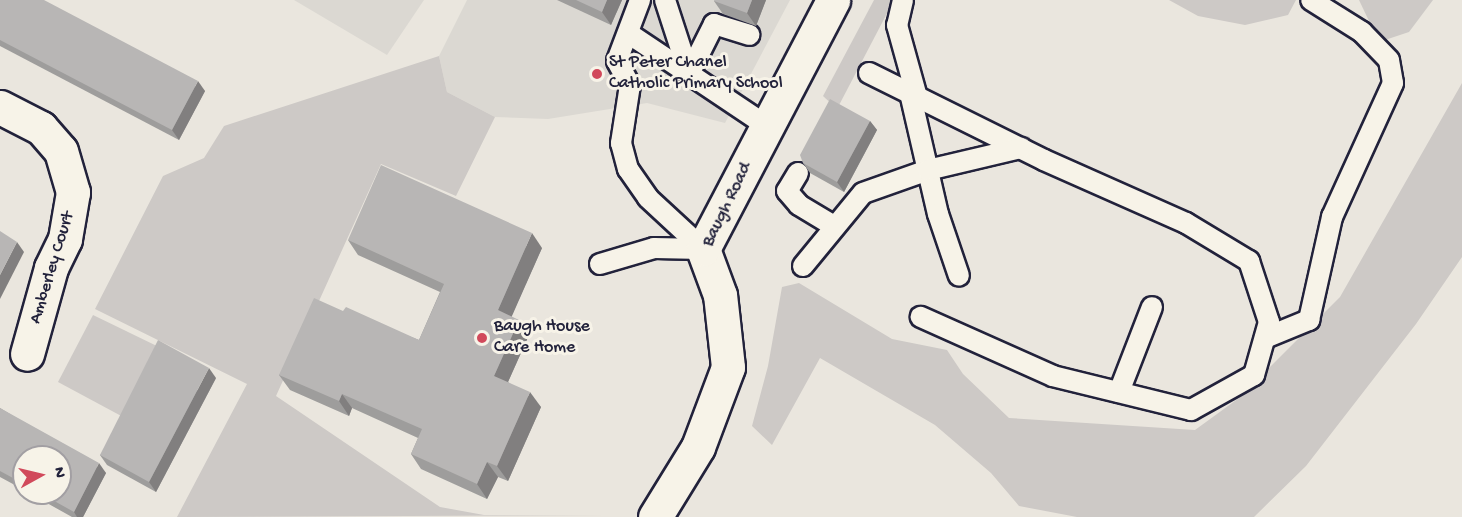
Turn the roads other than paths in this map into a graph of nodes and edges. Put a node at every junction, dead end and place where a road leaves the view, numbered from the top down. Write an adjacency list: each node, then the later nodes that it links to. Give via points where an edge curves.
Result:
1 (640, 0): 6 (lane)
2 (665, 0): 9 (lane)
3 (833, 0): 12 (street, Baugh Road)
4 (903, 0): 10 (lane, via 897,25)
5 (1311, 0): 23 (lane, via 1362,32 1389,60 1393,83 1332,217 1309,320)
6 (628, 33): 9 (lane); 17 (lane, via 617,61 630,85 621,143 628,169 648,198)
7 (749, 35): 9 (lane, via 714,24)
8 (869, 73): 10 (lane)
9 (690, 74): 12 (lane)
10 (913, 95): 13 (lane); 14 (lane)
11 (0, 107): 24 (street, Amberley Court, via 41,128 61,152 73,192 65,239 51,268)
12 (767, 126): 17 (street, Baugh Road)
13 (1021, 148): 14 (lane); 23 (lane, via 1186,223 1249,261 1269,322)
14 (928, 170): 16 (lane, via 863,193); 20 (lane)
15 (798, 173): 16 (lane, via 787,191 799,205)
16 (834, 226): 19 (lane)
17 (703, 249): 18 (lane, via 654,248); 26 (street, Baugh Road, via 720,295 728,367 698,447)
18 (600, 264)
19 (803, 266)
20 (959, 276)
21 (1152, 306): 25 (lane)
22 (921, 317): 25 (lane, via 1053,376)
23 (1264, 338): 25 (lane, via 1254,375 1191,410)
24 (27, 354)
25 (1119, 392)
26 (655, 517)

